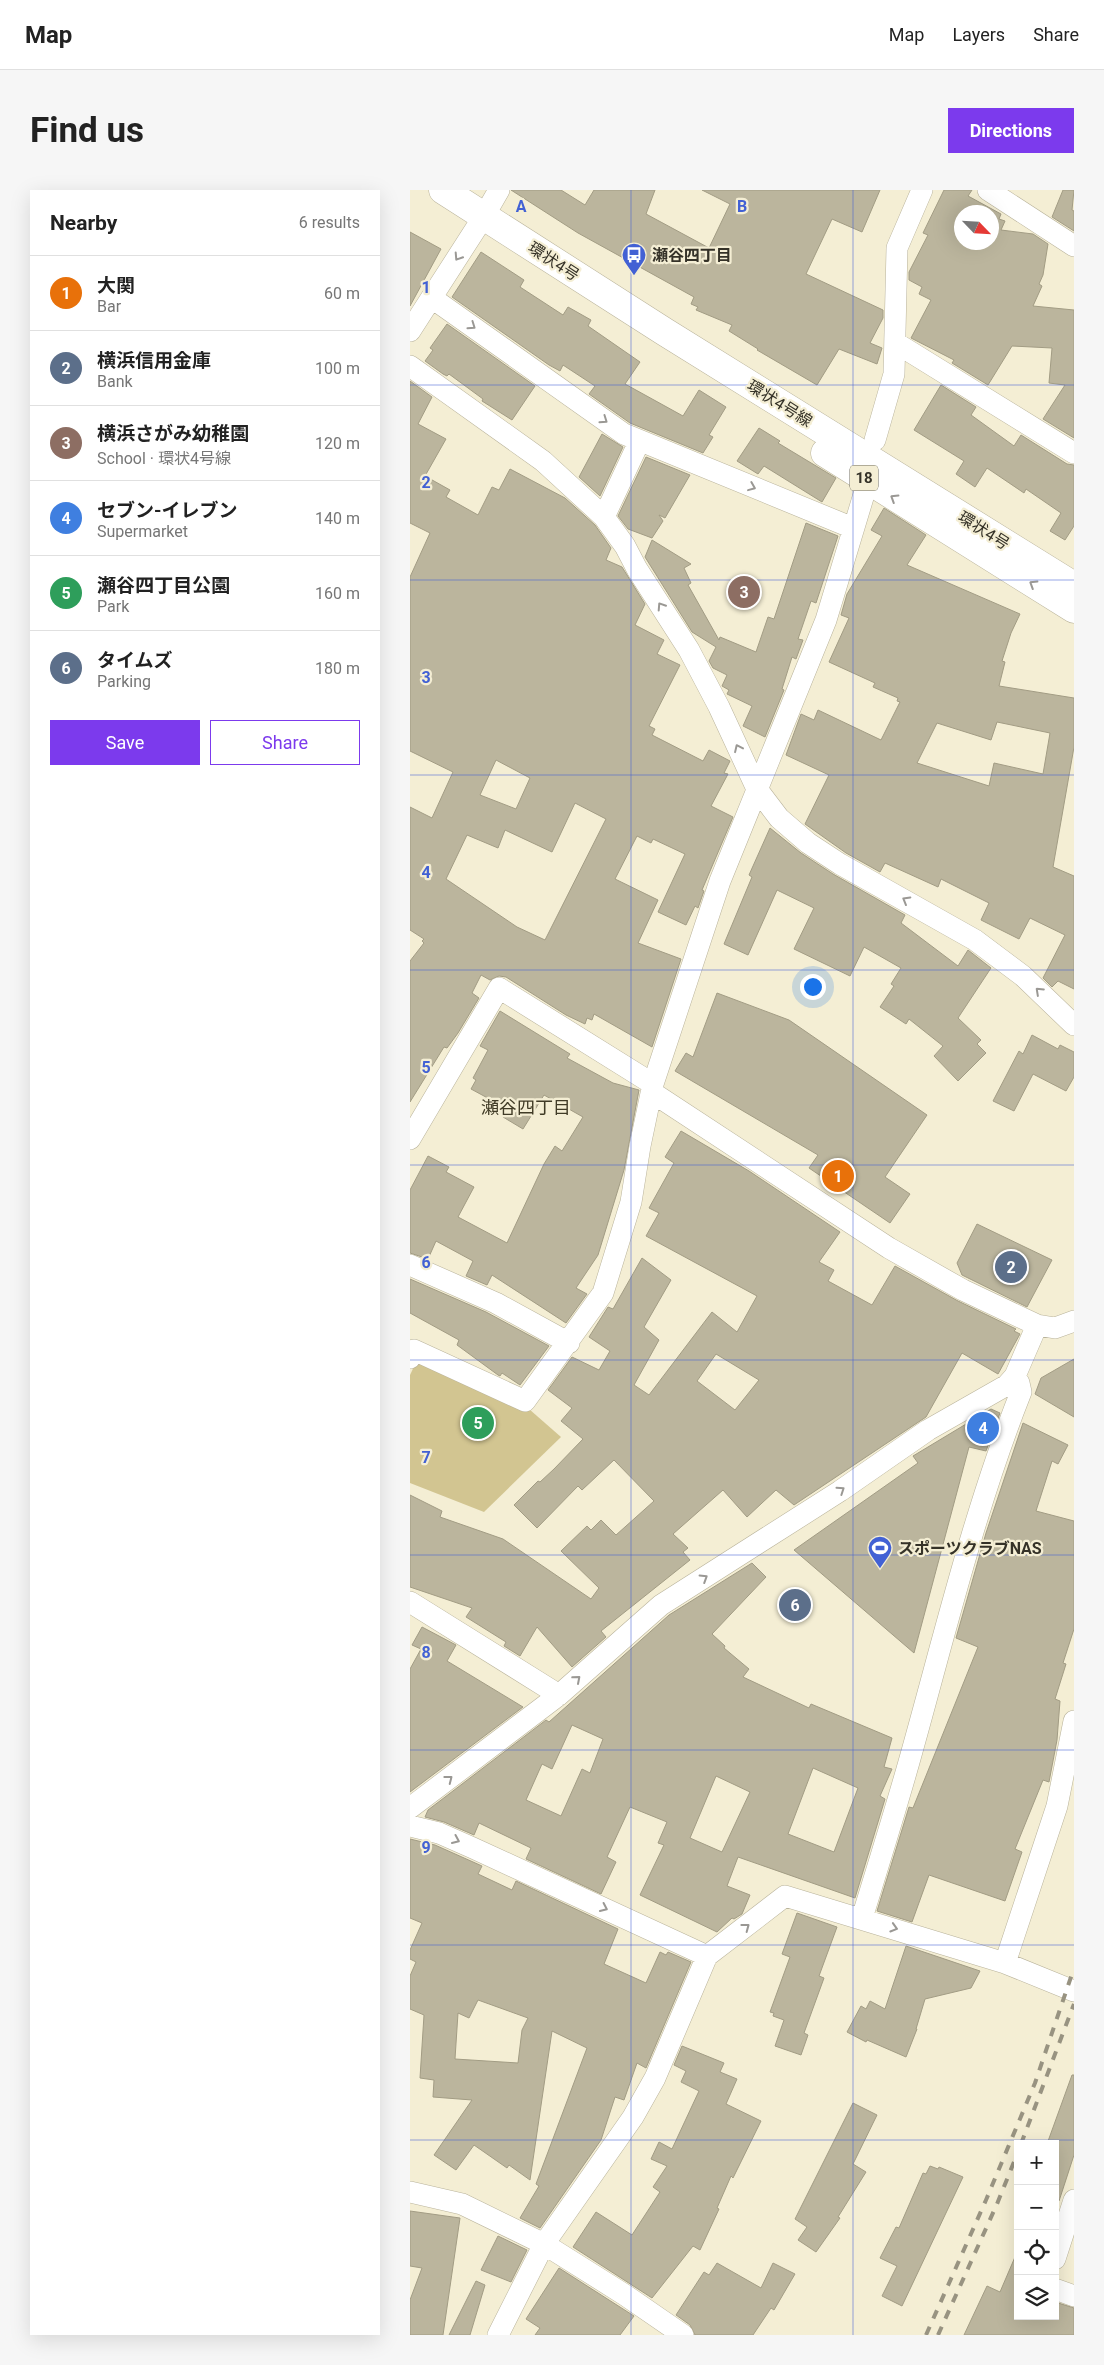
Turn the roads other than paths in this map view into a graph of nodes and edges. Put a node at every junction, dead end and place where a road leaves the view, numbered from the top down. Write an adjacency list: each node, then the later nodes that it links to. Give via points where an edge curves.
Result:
1 (442, 190): 5 (main road, 環状4号 / 18)
2 (499, 190): 5 (street)
3 (922, 190): 10 (street, via 897,248)
4 (988, 190): 6 (street)
5 (484, 216): 7 (street, one-way to 7); 9 (main road, 環状4号 / 18)
6 (1074, 246)
7 (432, 298): 8 (street); 13 (street, one-way to 13)
8 (410, 331)
9 (665, 332): 12 (main road, 18, via 749,365); 15 (main road, 環状4号線 / 18); 16 (main road, 18, via 713,377 751,406)
10 (896, 342): 12 (street, via 894,374); 14 (street)
11 (410, 366): 17 (street, via 543,461)
12 (875, 440): 19 (main road, 18)
13 (639, 442): 17 (street); 18 (street, one-way to 18)
14 (1074, 453)
15 (894, 474): 20 (main road, 環状4号 / 18)
16 (868, 481): 18 (street); 21 (main road, 18, one-way to 16)
17 (604, 518): 22 (street, one-way to 17, via 689,650)
18 (853, 528): 22 (street, via 826,620)
19 (1074, 566)
20 (1074, 586)
21 (1074, 609)
22 (757, 789): 23 (street, one-way to 22, via 1023,976 975,940 808,843 779,818); 24 (street, via 720,882)
23 (1074, 1025)
24 (653, 1088): 25 (street, via 499,988); 28 (street, via 889,1248 963,1290); 29 (street, via 631,1202 603,1293)
25 (411, 1135)
26 (410, 1265): 29 (street, via 496,1303)
27 (1074, 1321): 28 (street, via 1055,1328)
28 (1037, 1325): 31 (street)
29 (569, 1343): 30 (street, via 525,1401 414,1350)
30 (410, 1358)
31 (1015, 1376): 33 (street, one-way to 31, via 661,1605); 37 (street, via 1021,1392 996,1454 978,1512)
32 (410, 1602): 33 (street)
33 (559, 1695): 35 (street, one-way to 33)
34 (1074, 1721): 39 (street, via 1056,1806)
35 (410, 1808)
36 (410, 1826): 38 (street, one-way to 38, via 439,1833 474,1848)
37 (862, 1918): 38 (street, one-way to 37, via 785,1896); 39 (street, one-way to 39)
38 (707, 1956): 43 (street, via 655,2078 633,2117)
39 (1005, 1963): 40 (street)
40 (1074, 1991)
41 (410, 2192): 43 (street, via 462,2204)
42 (1074, 2200): 44 (street)
43 (544, 2244): 47 (street); 48 (street)
44 (1059, 2247)
45 (1059, 2290): 46 (street)
46 (1074, 2296)
47 (498, 2335)
48 (683, 2335)

